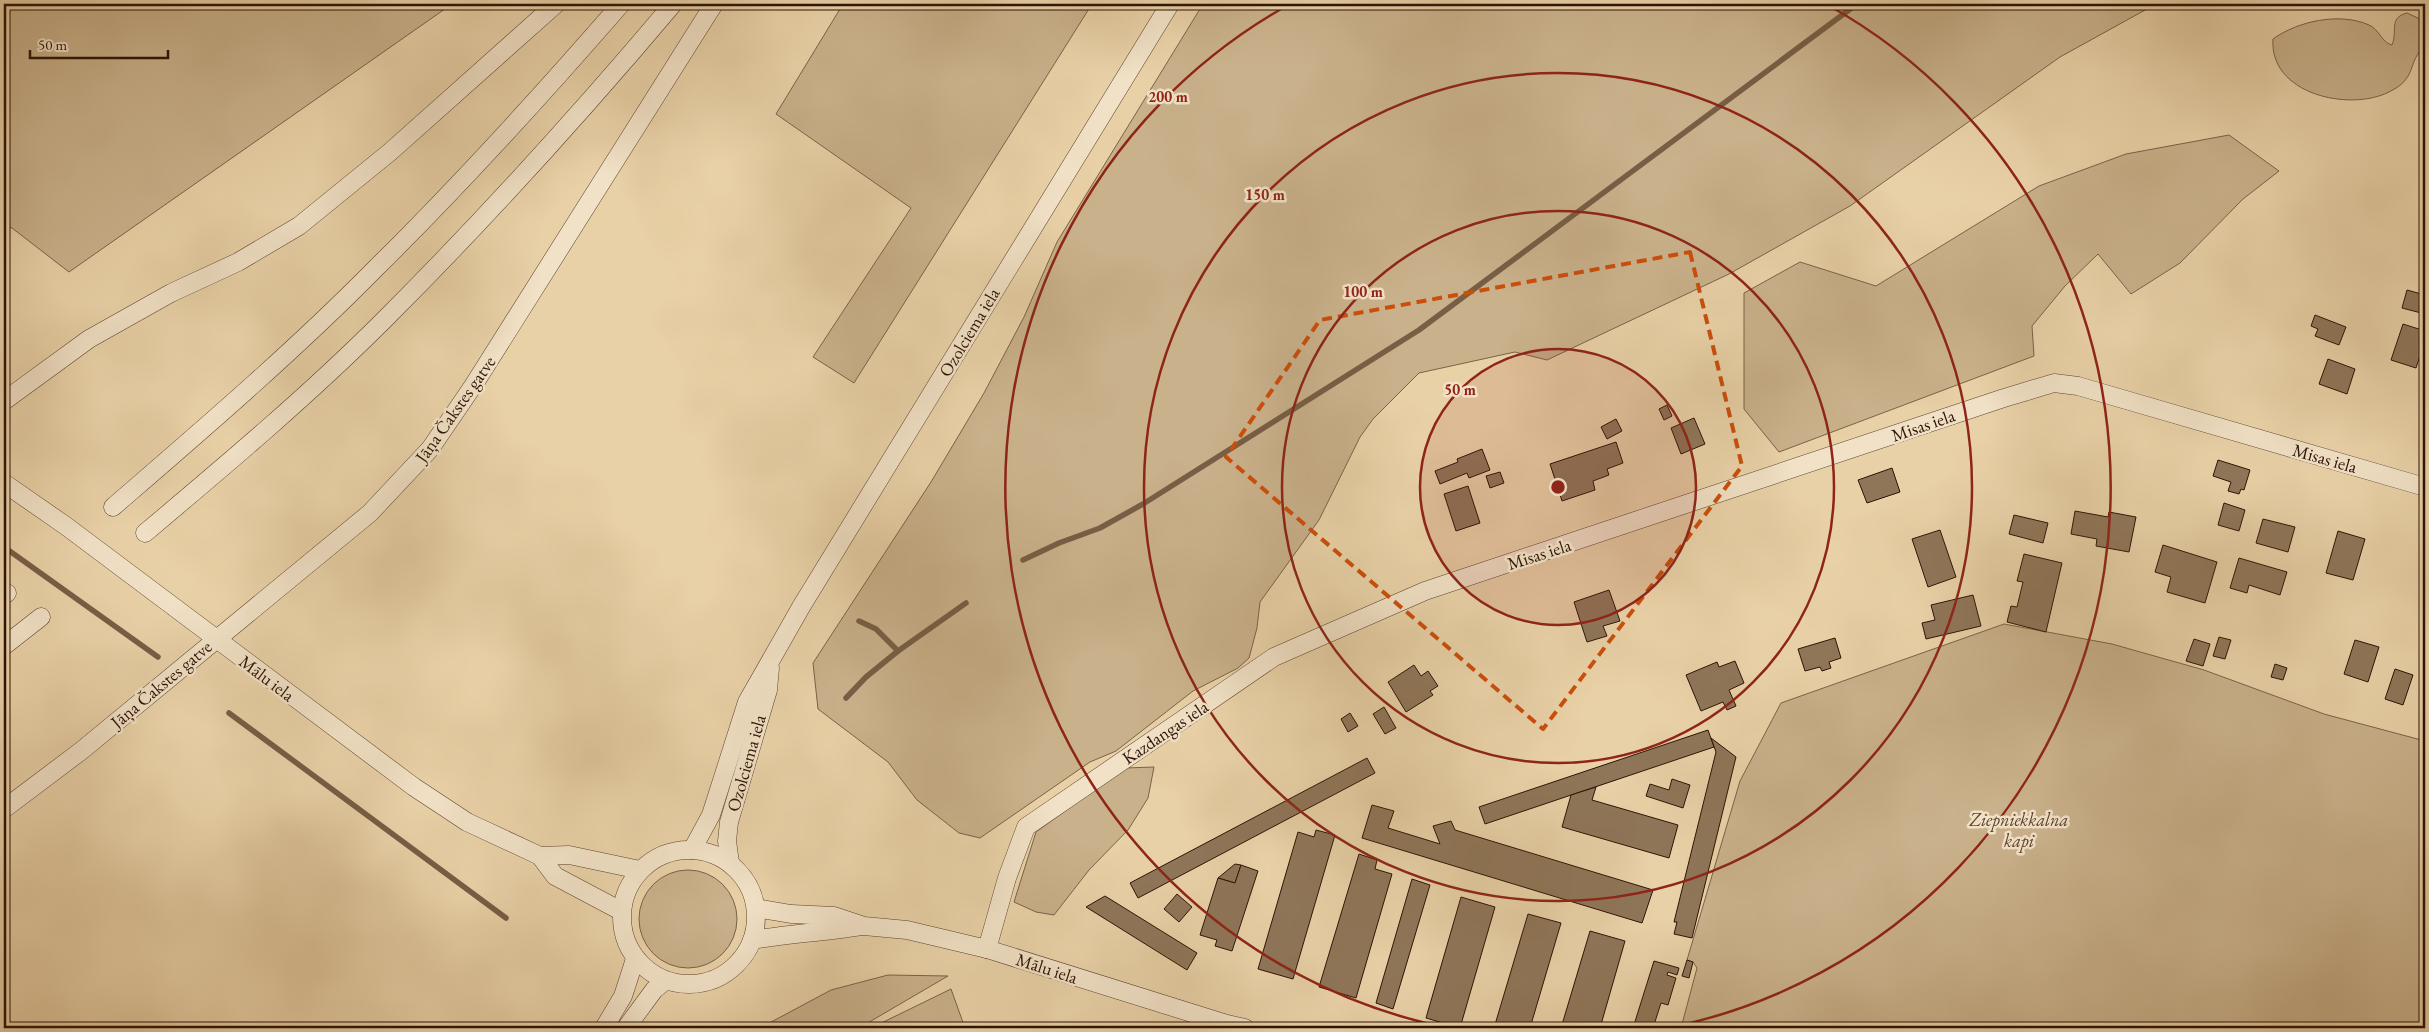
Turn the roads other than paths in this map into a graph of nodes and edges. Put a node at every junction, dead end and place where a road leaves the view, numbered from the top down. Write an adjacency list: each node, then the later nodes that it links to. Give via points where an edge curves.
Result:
1 (556, 4): 6 (street, via 390,152 299,226 238,262 171,293 89,339)
2 (621, 4): 9 (street, via 472,170 374,270 216,418)
3 (673, 4): 10 (street, via 540,158 384,320 229,463)
4 (714, 4): 13 (street, Jāņa Čakstes gatve, via 430,450 370,513)
5 (1170, 4): 15 (street, Ozolciema iela, via 801,606)
6 (4, 401)
7 (4, 483): 13 (street, Mālu iela, via 66,526)
8 (2425, 487): 11 (street, Misas iela, via 2078,386 2054,383)
9 (113, 508)
10 (145, 533)
11 (1425, 591): 25 (street, Kazdangas iela, via 1274,657 1026,827)
12 (41, 617): 14 (street)
13 (215, 640): 16 (street, Jāņa Čakstes gatve, via 81,751); 18 (street, Mālu iela, via 459,817)
14 (4, 646)
15 (770, 663): 17 (street, Ozolciema iela, via 747,702 711,815); 19 (street, Ozolciema iela, via 768,690 729,822)
16 (6, 807)
17 (692, 850): 19 (street, via 712,854); 20 (street, via 673,851 655,858)
18 (540, 856): 20 (street, Mālu iela, via 569,855); 22 (street, Mālu iela, via 555,876)
19 (730, 863): 21 (street, via 747,883)
20 (640, 870): 22 (street, via 627,889)
21 (756, 908): 23 (street, Mālu iela, via 834,916); 24 (street)
22 (621, 911): 26 (street, via 622,928)
23 (864, 926): 24 (street, Mālu iela); 25 (street, Mālu iela, via 907,930)
24 (752, 940): 27 (street, via 742,959 726,974 685,985)
25 (987, 949): 28 (street, Mālu iela)
26 (635, 959): 27 (street, via 648,972); 29 (street, via 623,996)
27 (664, 980): 30 (street)
28 (1229, 1026): 31 (street, Mālu iela)
29 (604, 1028)
30 (626, 1028)
31 (1245, 1028)

